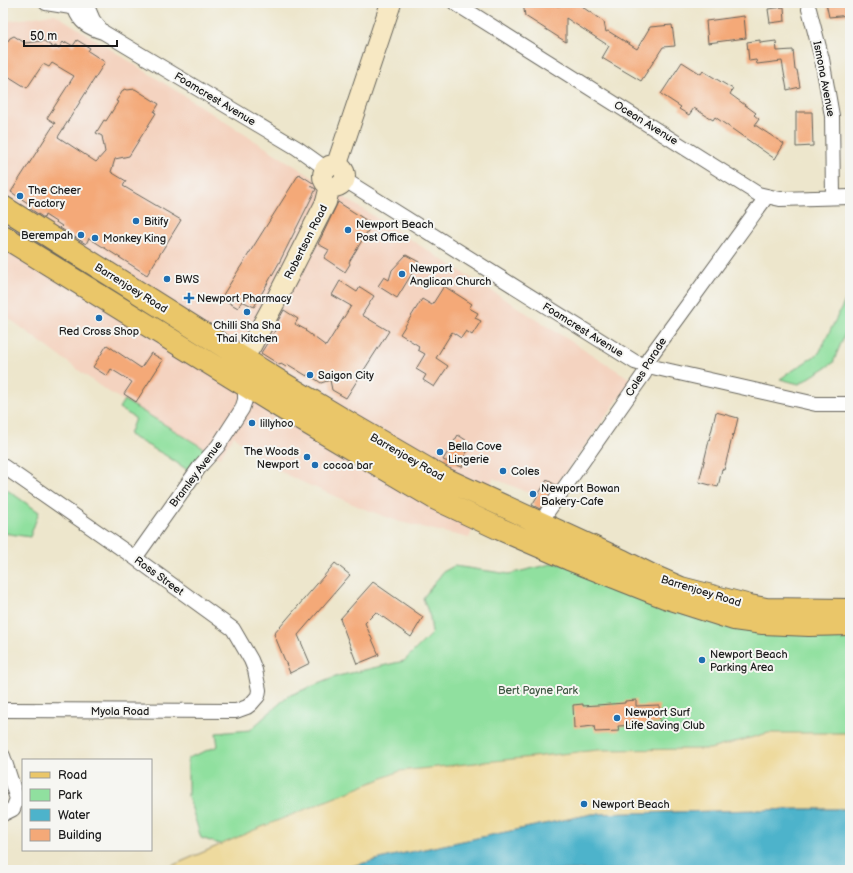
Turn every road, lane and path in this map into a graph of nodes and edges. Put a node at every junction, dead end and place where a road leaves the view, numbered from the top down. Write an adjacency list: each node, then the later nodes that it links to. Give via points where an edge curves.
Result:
1 (46, 3): 4 (street)
2 (391, 3): 6 (street, Robertson Road)
3 (456, 3): 7 (street, Ocean Avenue, via 758,194)
4 (78, 5): 6 (street, Foamcrest Avenue, via 81,22 90,28 103,32 297,148)
5 (809, 9): 8 (street, Ismona Avenue, via 822,59 832,116)
6 (334, 175): 12 (street, Robertson Road, via 326,202 276,300); 13 (street, Foamcrest Avenue, via 628,358)
7 (767, 196): 8 (street, Ocean Avenue, via 780,199); 13 (street, Coles Parade, via 649,358)
8 (833, 197): 9 (street, Ocean Avenue)
9 (850, 197)
10 (3, 207): 12 (main road, Barrenjoey Road)
11 (3, 236): 14 (main road, Barrenjoey Road)
12 (242, 358): 17 (main road, Barrenjoey Road, via 445,479)
13 (648, 366): 15 (street, Foamcrest Avenue, via 816,404); 17 (street, Coles Parade)
14 (245, 384): 18 (main road, Barrenjoey Road, via 436,499); 19 (street, Bramley Avenue, via 242,408 218,446 201,465)
15 (850, 404)
16 (3, 466): 19 (street, Ross Street)
17 (541, 523): 18 (street, Coles Parade); 20 (main road, Barrenjoey Road, via 681,588 750,606)
18 (532, 543): 21 (main road, Barrenjoey Road, via 664,597 734,619 809,625)
19 (135, 558): 23 (street, Ross Street, via 233,628 237,634 253,665 259,690 258,696 251,704)
20 (850, 610)
21 (850, 624)
22 (3, 710): 23 (street, Myola Road)
23 (236, 711)
24 (3, 756): 25 (street, via 17,799 13,809)
25 (3, 814)

